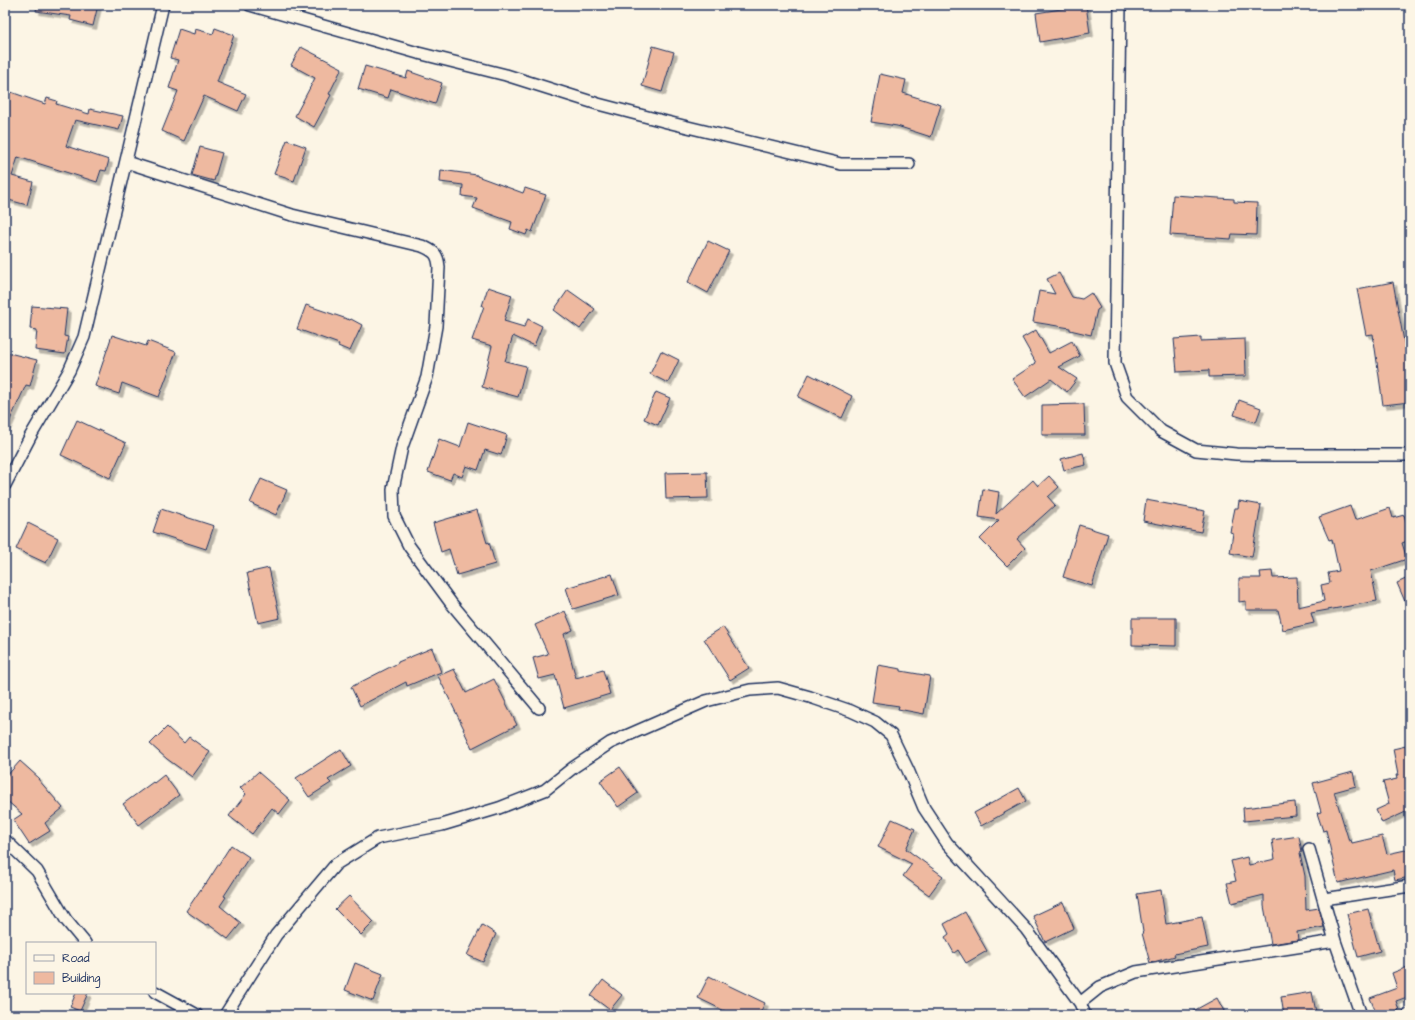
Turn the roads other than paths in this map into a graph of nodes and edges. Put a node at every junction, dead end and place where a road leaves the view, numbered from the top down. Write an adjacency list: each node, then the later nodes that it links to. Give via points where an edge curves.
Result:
1 (163, 5): 4 (street)
2 (250, 5): 5 (street, via 674,124 841,164)
3 (1120, 5): 6 (street, via 1114,362 1127,397 1161,431 1196,450 1274,455)
4 (126, 162): 7 (street, via 84,337 69,371 30,436); 8 (street, via 292,215 422,246 432,250 439,259 436,319 427,377 402,447 393,489 394,516 409,546 451,603)
5 (909, 164)
6 (1410, 455)
7 (5, 485)
8 (539, 708)
9 (5, 840): 14 (street, via 37,871 66,920)
10 (1309, 848): 12 (street)
11 (1410, 886): 12 (street)
12 (1324, 899): 13 (street)
13 (1335, 941): 16 (street, via 1136,972 1100,987); 20 (street)
14 (84, 942)
15 (156, 993): 17 (street)
16 (1080, 1003): 18 (street, via 1026,929 947,843 924,808 891,735 875,722 851,711 778,688 750,690 706,701 610,743 546,790 499,808 442,825 378,838 336,864 276,935); 19 (street)
17 (196, 1015)
18 (225, 1015)
19 (1085, 1015)
20 (1361, 1015)

